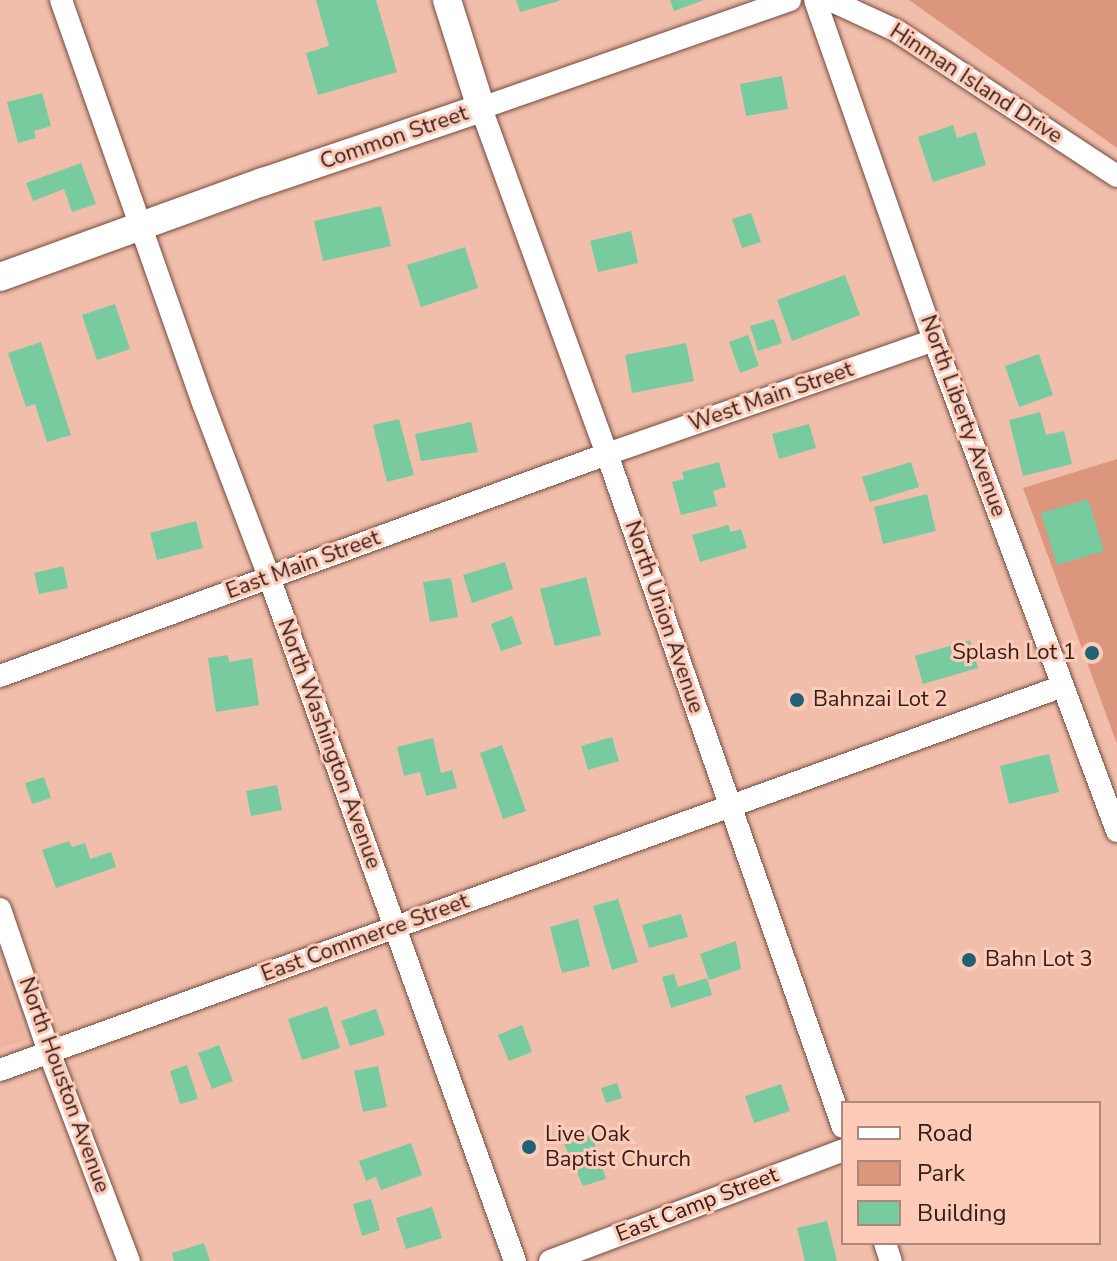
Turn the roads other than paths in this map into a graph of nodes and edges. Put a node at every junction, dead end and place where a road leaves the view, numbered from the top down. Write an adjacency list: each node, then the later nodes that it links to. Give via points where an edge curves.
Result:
1 (61, 0): 8 (street, North Washington Avenue)
2 (447, 0): 6 (main road)
3 (790, 0): 6 (street, Common Street)
4 (815, 0): 10 (street, North Liberty Avenue)
5 (830, 0): 7 (street, Hinman Island Drive, via 897,31)
6 (481, 108): 8 (main road, Common Street); 11 (street, North Union Avenue)
7 (1117, 176)
8 (140, 228): 9 (main road, Common Street); 12 (street, North Washington Avenue)
9 (0, 277)
10 (934, 340): 11 (street, West Main Street); 14 (street, North Liberty Avenue)
11 (607, 454): 12 (street, East Main Street); 15 (street, North Union Avenue)
12 (269, 577): 13 (street, East Main Street); 18 (street, North Washington Avenue)
13 (0, 676)
14 (1063, 686): 15 (street, East Commerce Street); 16 (street, North Liberty Avenue)
15 (729, 804): 18 (street, East Commerce Street); 21 (street, North Union Avenue)
16 (1117, 831)
17 (0, 909): 19 (street, North Houston Avenue)
18 (394, 929): 19 (street, East Commerce Street); 24 (street, North Washington Avenue)
19 (49, 1052): 20 (street, East Commerce Street); 23 (street, North Houston Avenue)
20 (0, 1070)
21 (841, 1121)
22 (841, 1151): 25 (street, East Camp Street)
23 (129, 1261)
24 (515, 1261)
25 (550, 1261)

